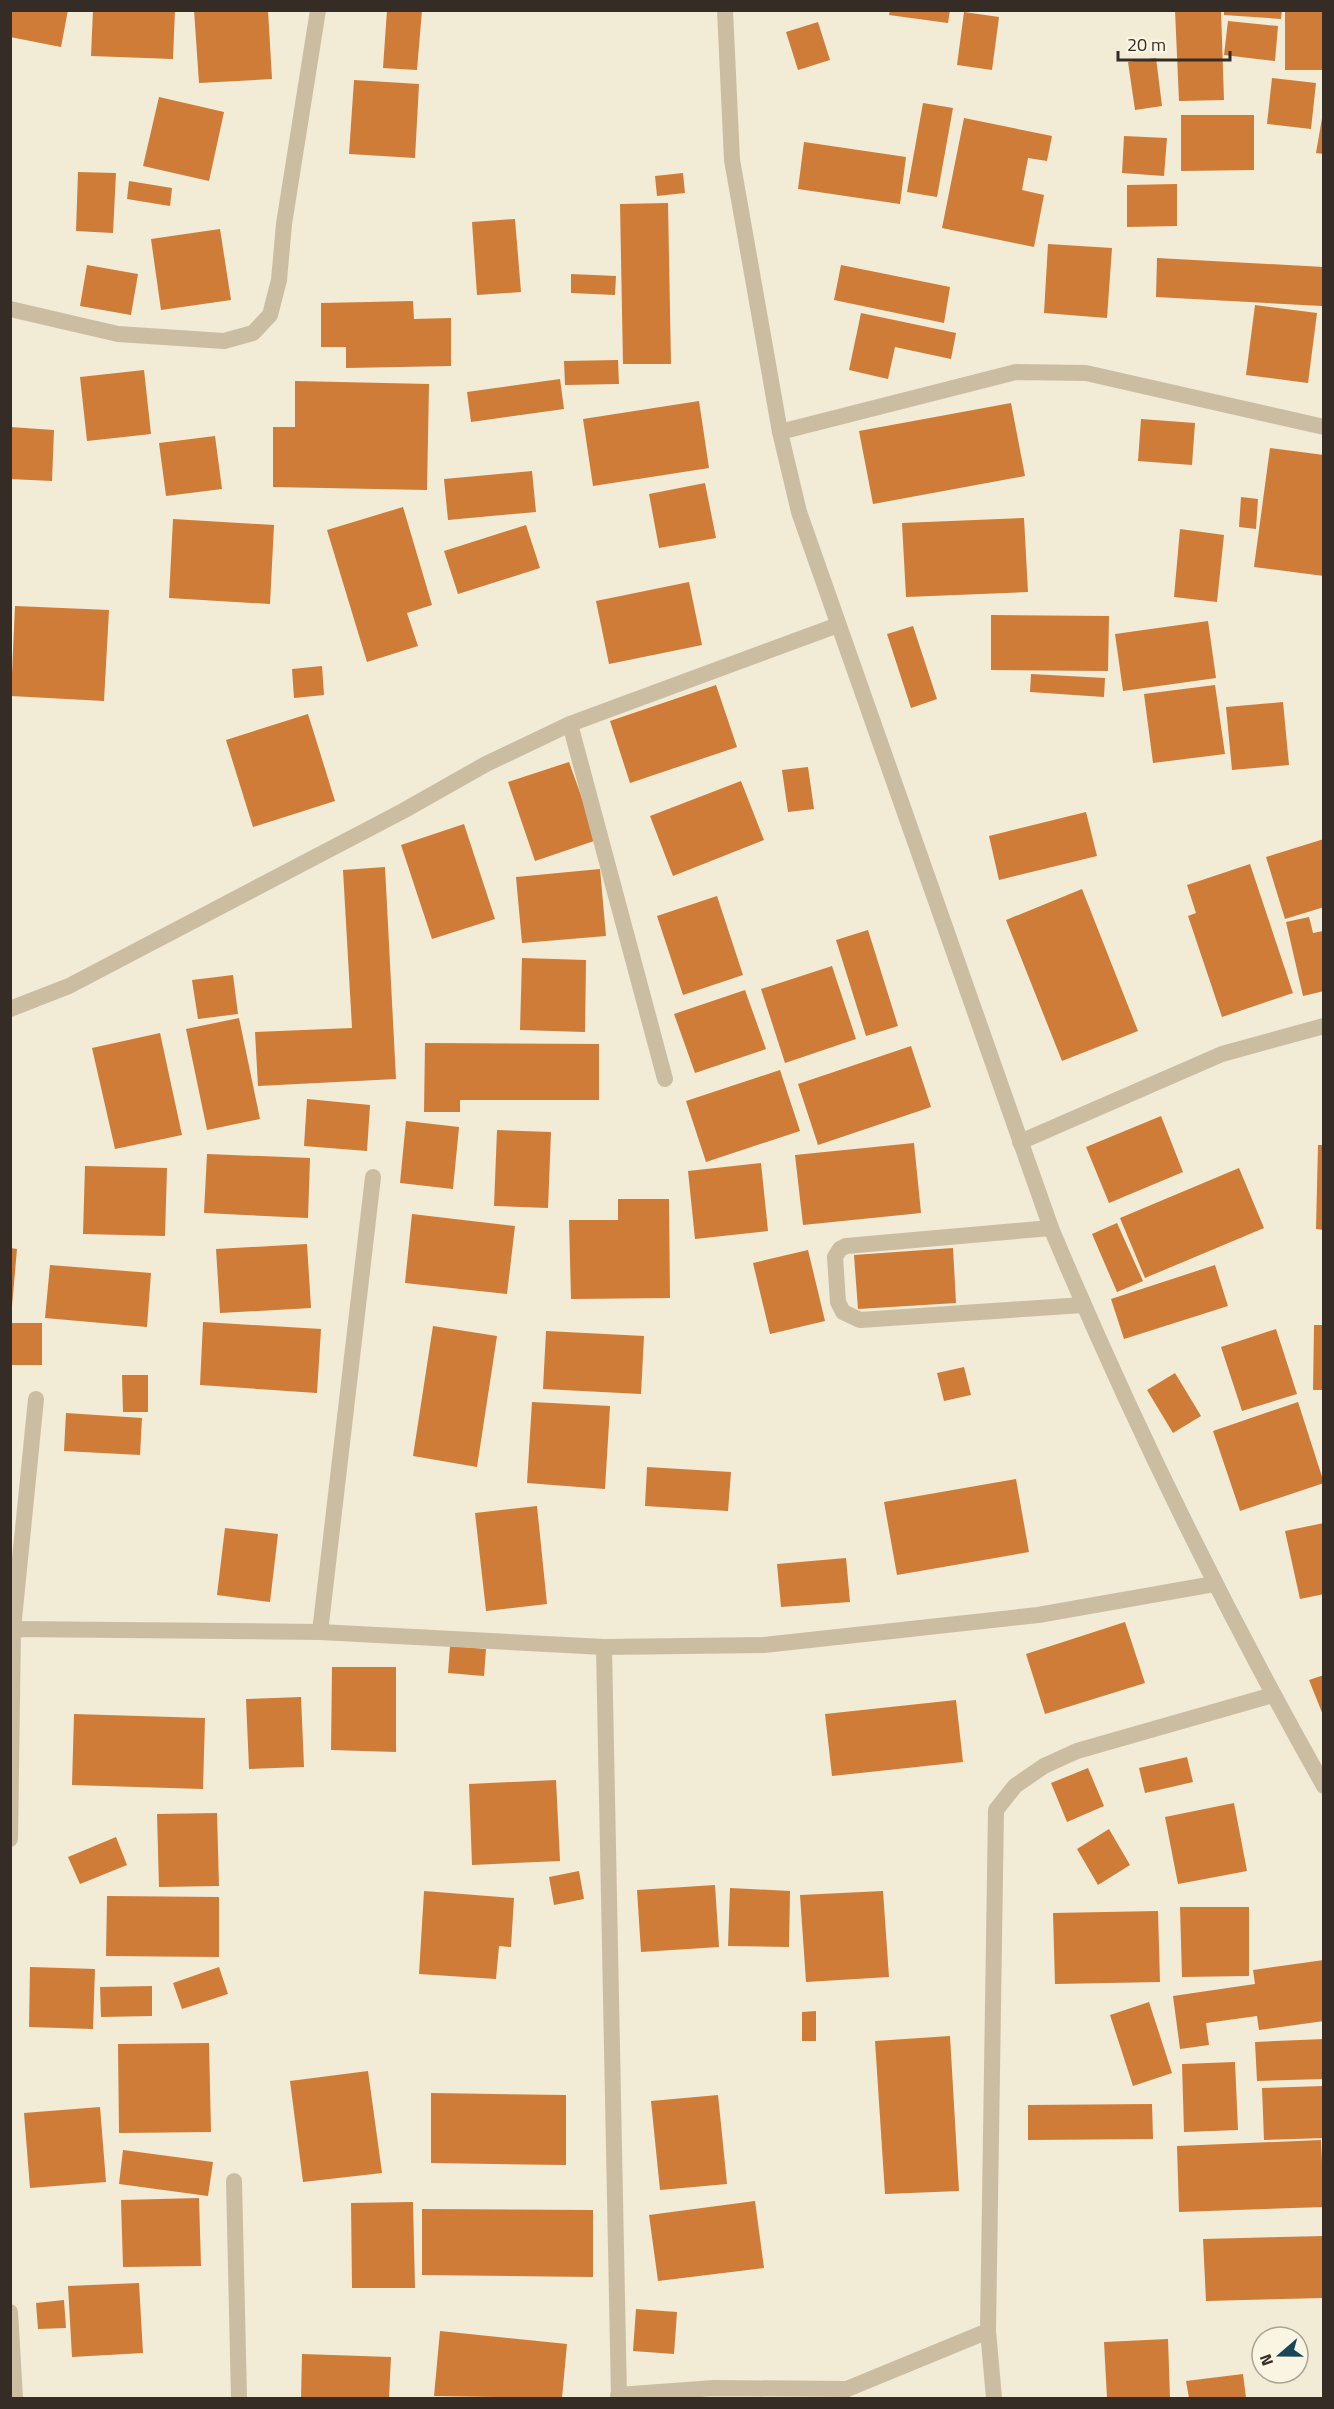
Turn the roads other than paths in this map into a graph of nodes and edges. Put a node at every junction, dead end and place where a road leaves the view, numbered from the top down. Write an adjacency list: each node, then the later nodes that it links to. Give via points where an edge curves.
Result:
1 (318, 10): 3 (street, via 279,279 270,315 253,333 224,341 118,334)
2 (725, 10): 5 (street, via 732,160)
3 (10, 309)
4 (1323, 427): 5 (street, via 1086,373 1017,372)
5 (780, 432): 6 (street, via 800,512)
6 (838, 625): 7 (street); 11 (street)
7 (570, 724): 8 (street, via 486,764 69,986); 10 (street)
8 (10, 1009)
9 (1323, 1026): 11 (street, via 1222,1054)
10 (665, 1079)
11 (1020, 1142): 13 (street)
12 (373, 1176): 18 (street)
13 (1051, 1228): 14 (street); 14 (street, via 846,1246 835,1257 838,1302 843,1311 860,1320)
14 (1083, 1305): 16 (street)
15 (36, 1399): 17 (street)
16 (1214, 1584): 19 (street, via 1038,1615 764,1645); 20 (street)
17 (14, 1629): 18 (street); 22 (street)
18 (320, 1632): 19 (street)
19 (604, 1647): 26 (street)
20 (1273, 1695): 21 (street); 25 (street, via 1077,1750 1015,1786 996,1810)
21 (1323, 1786)
22 (10, 1839)
23 (234, 2181): 28 (street)
24 (10, 2312): 27 (street)
25 (988, 2331): 26 (street, via 847,2389 714,2388); 29 (street)
26 (619, 2397)
27 (15, 2398)
28 (239, 2398)
29 (994, 2398)

